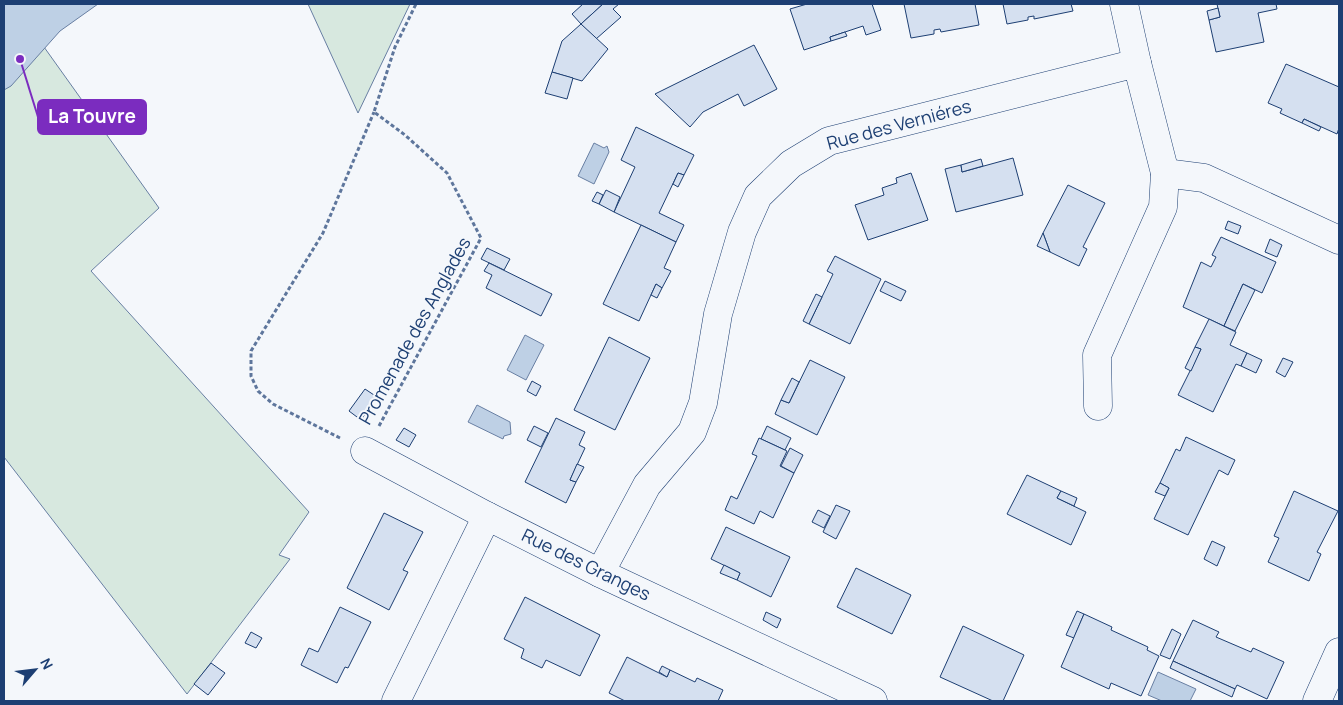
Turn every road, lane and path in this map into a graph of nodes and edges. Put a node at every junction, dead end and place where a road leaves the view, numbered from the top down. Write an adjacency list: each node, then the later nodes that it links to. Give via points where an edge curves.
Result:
1 (416, 4): 4 (path, via 395,47)
2 (1124, 4): 3 (street)
3 (1136, 63): 5 (street); 10 (street, Rue des Verniéres, via 829,142 791,164 758,196 742,232 718,314 703,403 692,432 648,485)
4 (374, 112): 8 (path, Promenade des Anglades, via 447,173 481,238); 8 (path, via 323,233 251,351 251,376 258,391 273,404)
5 (1165, 173): 6 (street, via 1204,178); 7 (street, via 1163,207 1097,355)
6 (1339, 240)
7 (1098, 406)
8 (365, 451): 9 (street, Rue des Granges)
9 (487, 516): 10 (street, Rue des Granges); 12 (street)
10 (600, 573): 13 (street, Rue des Granges)
11 (1339, 652): 14 (street)
12 (396, 701)
13 (873, 701)
14 (1317, 701)

